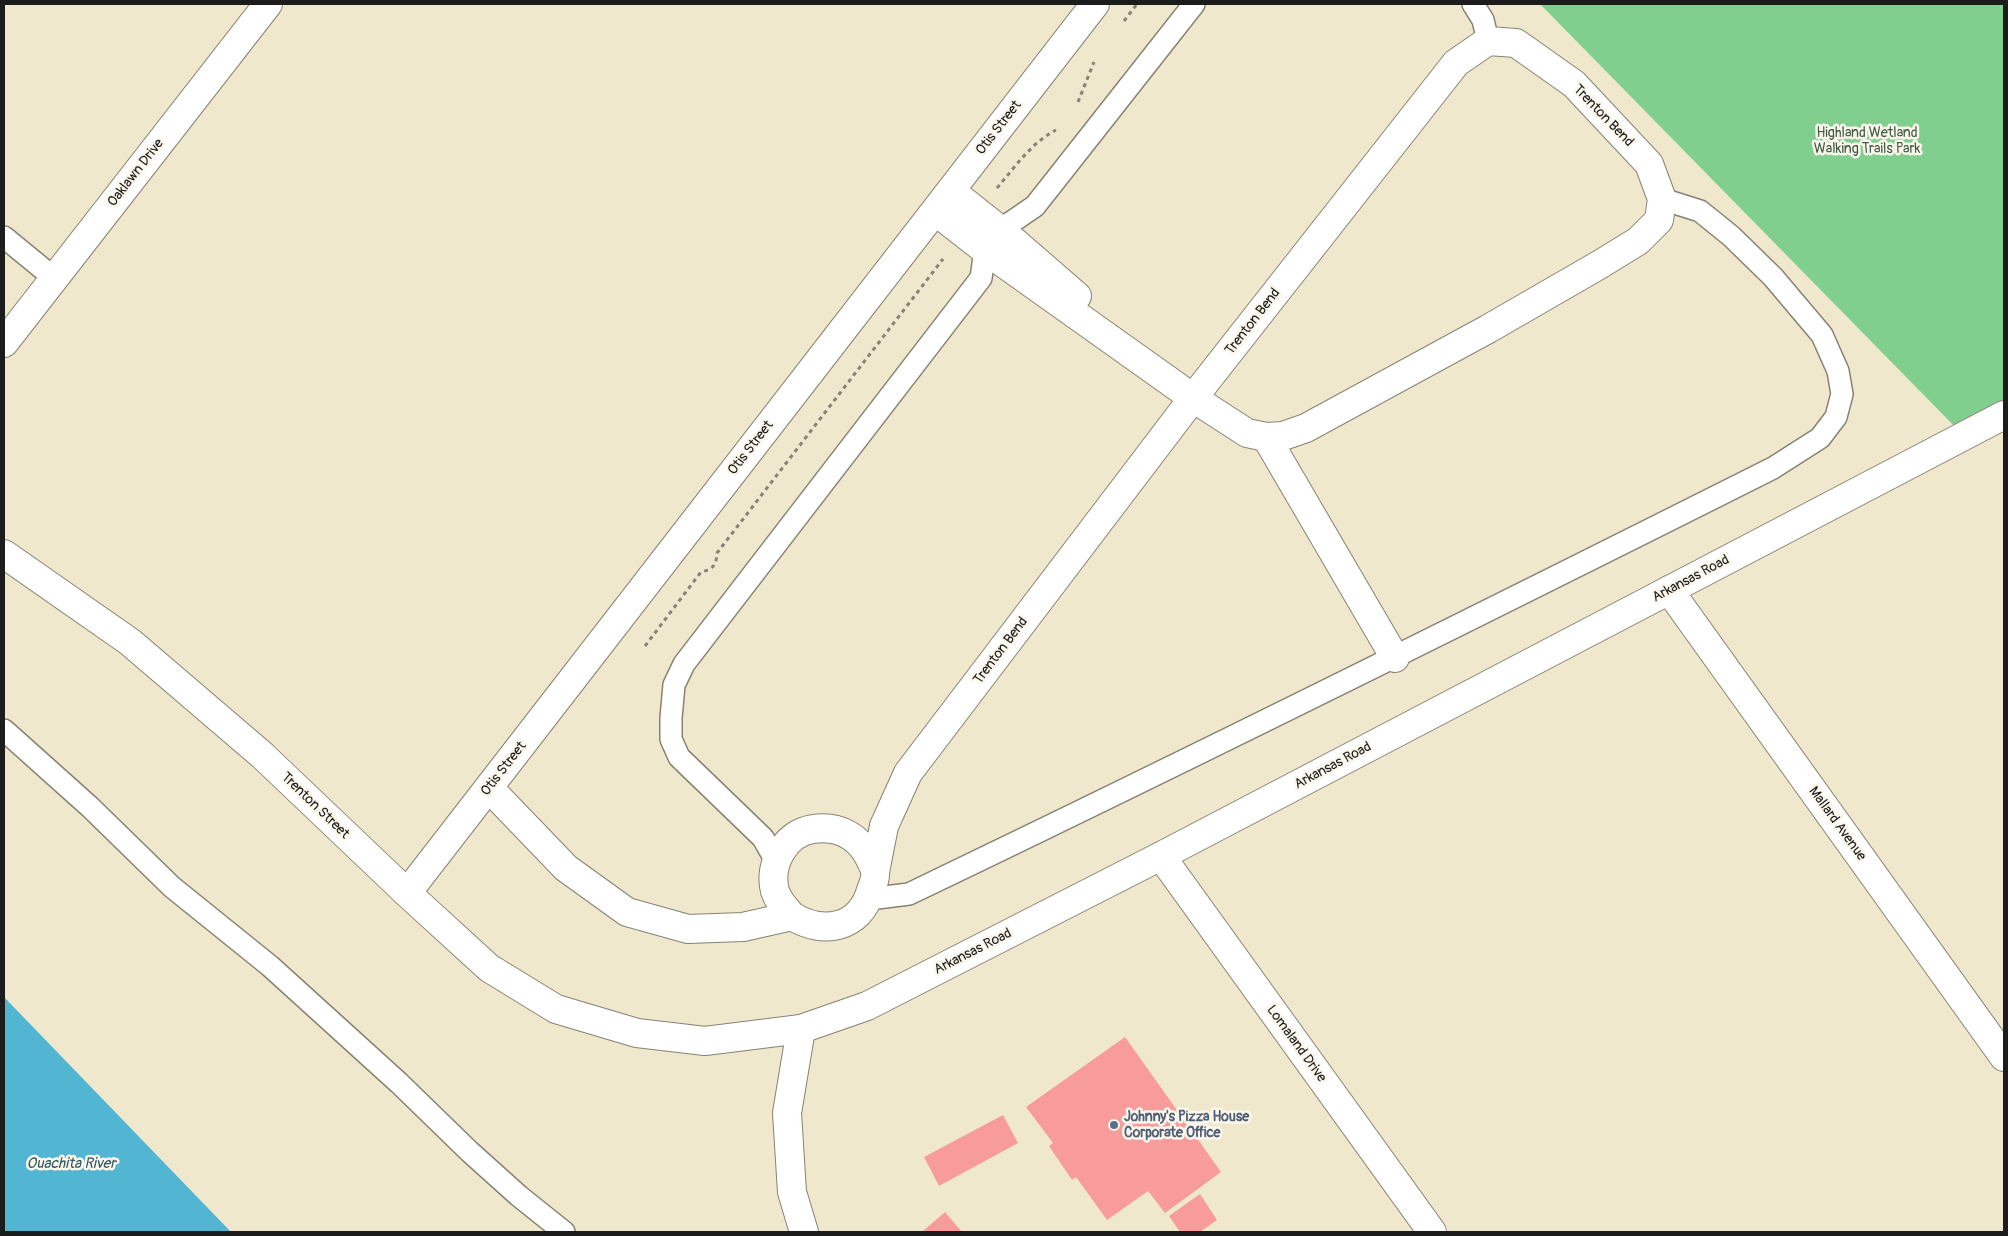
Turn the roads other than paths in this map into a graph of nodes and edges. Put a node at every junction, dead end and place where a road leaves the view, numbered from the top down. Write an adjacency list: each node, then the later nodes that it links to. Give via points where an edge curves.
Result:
1 (268, 4): 10 (street, Oaklawn Drive)
2 (1096, 4): 7 (street, Otis Street)
3 (1194, 4): 9 (lane, via 1035,206)
4 (1473, 4): 5 (lane, via 1483,20)
5 (1488, 41): 6 (street, Trenton Bend, via 1516,43 1574,84 1648,164); 12 (street, Trenton Bend, via 1456,63)
6 (1662, 199): 14 (street, via 1659,220 1638,241 1599,265 1306,428 1283,436); 17 (lane, via 1700,210 1731,236 1773,277 1822,335 1838,371 1842,394 1836,417 1820,438 1773,468)
7 (943, 201): 9 (street); 19 (street, Otis Street)
8 (4, 237): 10 (lane)
9 (993, 240): 12 (street); 21 (lane, via 981,278 684,664 674,685 671,739 679,757 763,838)
10 (54, 278): 11 (street, Oaklawn Drive)
11 (4, 343)
12 (1193, 398): 14 (street, via 1247,433); 22 (street, Trenton Bend, via 908,774 884,826)
13 (2004, 415): 16 (street, Arkansas Road)
14 (1266, 437): 17 (street)
15 (4, 554): 23 (street, Trenton Street, via 130,642 262,755)
16 (1669, 590): 20 (street, Arkansas Road); 28 (street, Mallard Avenue)
17 (1395, 658): 24 (lane, via 909,894)
18 (4, 730): 29 (lane, via 90,807 172,888 270,966 519,1196)
19 (489, 788): 23 (street, Otis Street); 25 (street, via 566,868 627,912 688,930 743,927)
20 (1161, 856): 26 (street, Arkansas Road, via 867,1006); 31 (street, Lomaland Drive)
21 (776, 861): 22 (street, via 795,837 825,827 855,838 866,850); 25 (street, via 775,891)
22 (875, 872): 24 (street)
23 (407, 893): 27 (street, Trenton Street, via 489,968 556,1009)
24 (869, 899): 25 (street, via 849,921 834,926 804,924)
25 (792, 916)
26 (800, 1029): 27 (street, Arkansas Road, via 705,1041); 30 (street, via 787,1113 792,1192)
27 (638, 1033)
28 (2004, 1057)
29 (564, 1232)
30 (804, 1232)
31 (1432, 1232)

